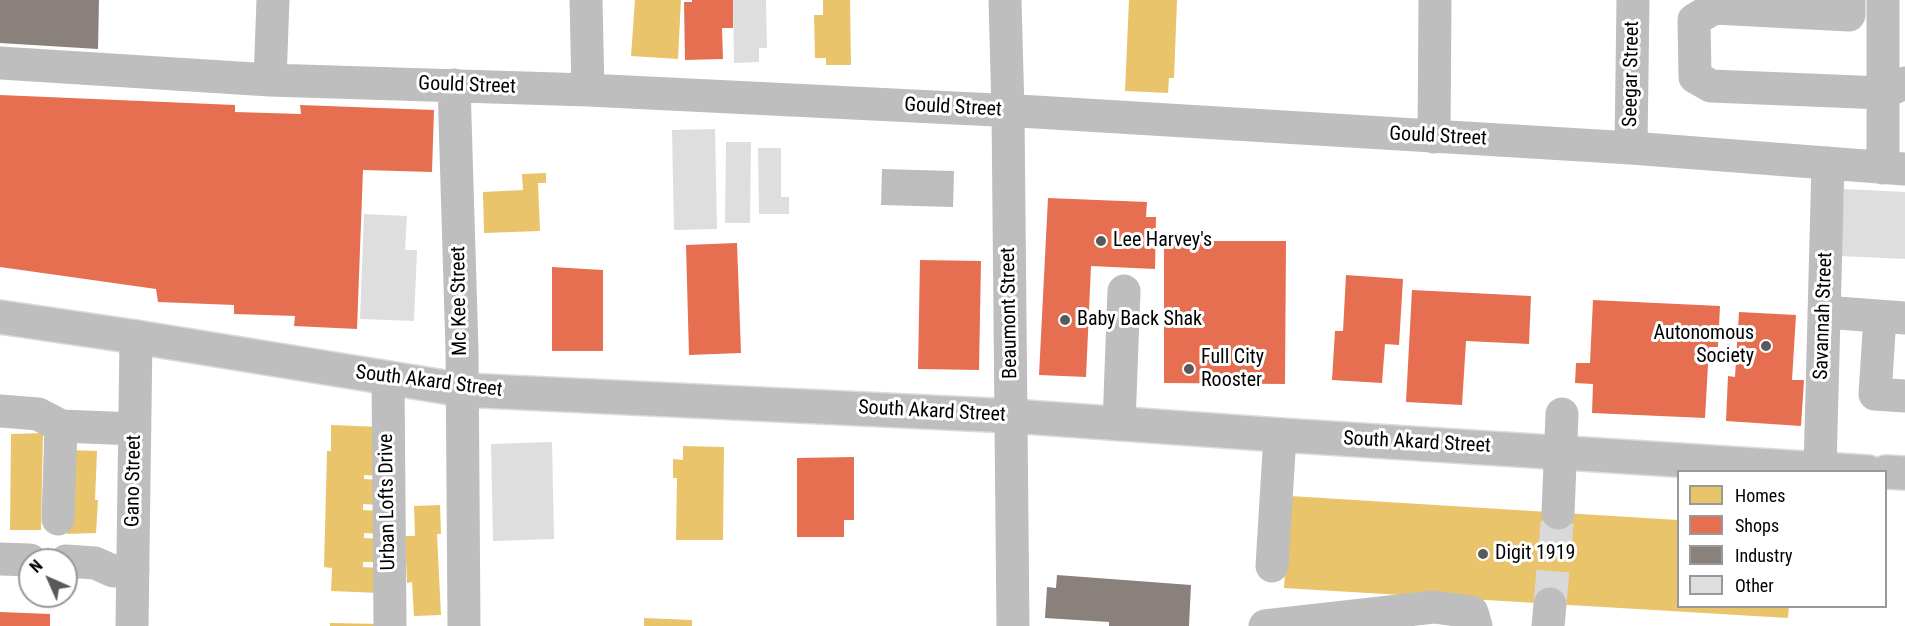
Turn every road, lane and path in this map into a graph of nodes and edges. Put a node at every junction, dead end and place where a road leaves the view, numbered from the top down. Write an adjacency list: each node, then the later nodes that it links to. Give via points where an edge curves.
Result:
1 (273, 0): 9 (street)
2 (586, 0): 12 (street)
3 (1005, 0): 13 (street, Beaumont Street)
4 (1435, 0): 14 (street)
5 (1633, 0): 15 (street, Seegar Street)
6 (1849, 0): 11 (street, via 1849,15 1714,8 1694,20 1695,77 1711,86)
7 (1883, 0): 11 (street)
8 (0, 63): 9 (street, Gould Street)
9 (270, 80): 10 (street, Gould Street)
10 (454, 85): 12 (street, Gould Street); 24 (street, Mc Kee Street)
11 (1894, 88): 17 (street)
12 (588, 90): 13 (street, Gould Street)
13 (1008, 111): 14 (street, Gould Street); 28 (street, Beaumont Street)
14 (1434, 137): 15 (street, Gould Street)
15 (1631, 148): 16 (street, Gould Street)
16 (1828, 163): 17 (street, Gould Street); 19 (street, Savannah Street)
17 (1894, 168)
18 (1124, 291): 29 (street)
19 (1824, 312): 21 (street); 34 (street, Savannah Street)
20 (0, 317): 22 (street, South Akard Street)
21 (1892, 317): 25 (street, via 1875,394)
22 (136, 337): 23 (street, South Akard Street); 31 (street, Gano Street)
23 (388, 378): 24 (street, South Akard Street); 46 (street, Urban Lofts Drive)
24 (463, 390): 28 (street, South Akard Street); 47 (street, Mc Kee Street)
25 (1905, 396)
26 (0, 411): 30 (street, via 38,414)
27 (1562, 414): 33 (street)
28 (1011, 416): 29 (street, South Akard Street); 48 (street, Beaumont Street)
29 (1119, 424): 32 (street, South Akard Street)
30 (61, 426): 31 (street); 39 (street)
31 (135, 429): 44 (street, Gano Street)
32 (1280, 435): 33 (street, South Akard Street); 43 (street)
33 (1561, 452): 34 (street, South Akard Street); 38 (street)
34 (1820, 469): 35 (street, South Akard Street)
35 (1844, 470)
36 (1887, 472): 37 (street)
37 (1905, 473)
38 (1558, 513)
39 (58, 519)
40 (0, 559): 41 (street)
41 (18, 560)
42 (78, 561): 44 (street, via 95,562 113,571)
43 (1272, 566)
44 (133, 570): 45 (street, Gano Street)
45 (132, 626)
46 (390, 626)
47 (464, 626)
48 (1013, 626)
49 (1265, 626): 50 (street, via 1434,607 1472,612)
50 (1476, 626)

